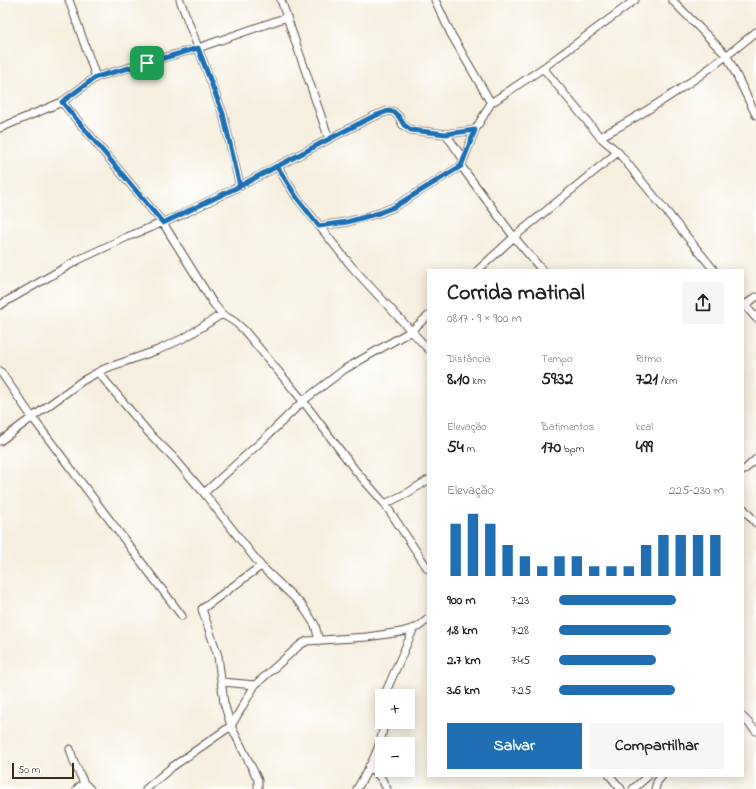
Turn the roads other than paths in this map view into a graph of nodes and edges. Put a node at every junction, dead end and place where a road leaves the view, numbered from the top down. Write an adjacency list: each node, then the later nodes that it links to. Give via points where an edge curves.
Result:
1 (69, 0): 12 (street)
2 (180, 0): 9 (street)
3 (281, 0): 7 (street)
4 (435, 0): 14 (street, via 451,34)
5 (635, 0): 11 (street)
6 (672, 0): 10 (street)
7 (287, 18): 9 (street); 20 (street)
8 (756, 32): 10 (street)
9 (198, 48): 12 (street); 24 (street, via 223,114)
10 (727, 56): 15 (street); 19 (street, via 634,119)
11 (543, 68): 14 (street); 19 (street)
12 (96, 77): 13 (street)
13 (62, 102): 16 (street); 25 (street)
14 (491, 103): 17 (street)
15 (756, 115)
16 (0, 128)
17 (475, 130): 18 (street); 22 (street)
18 (446, 134): 20 (street, via 411,130 394,112 388,111); 22 (street)
19 (600, 137): 21 (street)
20 (329, 139): 23 (street)
21 (618, 152): 27 (street); 30 (street)
22 (462, 163): 26 (street, via 394,207 347,222); 27 (street)
23 (277, 166): 24 (street); 26 (street)
24 (240, 186): 25 (street)
25 (163, 223): 33 (street, via 78,260); 34 (street)
26 (319, 226): 37 (street, via 352,267)
27 (514, 237): 28 (street); 29 (street)
28 (479, 269)
29 (541, 269)
30 (713, 269)
31 (756, 297): 32 (street)
32 (744, 304): 36 (street)
33 (0, 305)
34 (222, 314): 40 (street, via 186,337); 41 (street, via 244,330)
35 (427, 317): 37 (street)
36 (756, 318)
37 (411, 331): 38 (street); 41 (street, via 345,370)
38 (427, 348)
39 (0, 371): 42 (street)
40 (98, 372): 42 (street); 47 (street)
41 (303, 402): 47 (street); 48 (street, via 355,470)
42 (32, 417): 43 (street); 53 (street)
43 (0, 441)
44 (756, 459): 45 (street)
45 (744, 470)
46 (427, 481): 48 (street)
47 (204, 493): 51 (street)
48 (385, 504): 52 (street)
49 (744, 509): 50 (street)
50 (756, 523)
51 (261, 566): 56 (street, via 302,605 315,625); 57 (street, via 202,609 218,656)
52 (427, 567)
53 (182, 616)
54 (427, 620): 55 (street)
55 (413, 630): 56 (street, via 367,637); 59 (street)
56 (319, 640): 58 (street, via 300,645)
57 (222, 682): 58 (street); 61 (street)
58 (255, 685): 61 (street)
59 (387, 689)
60 (744, 718): 63 (street)
61 (230, 726): 71 (street); 72 (street, via 258,780)
62 (383, 729): 65 (street)
63 (756, 731)
64 (70, 749): 69 (street)
65 (370, 766): 73 (street); 74 (street)
66 (611, 777): 75 (street)
67 (647, 777): 76 (street)
68 (661, 777): 77 (street)
69 (87, 786): 70 (street)
70 (77, 789)
71 (146, 789)
72 (258, 789)
73 (356, 789)
74 (387, 789)
75 (621, 789)
76 (633, 789)
77 (655, 789)

